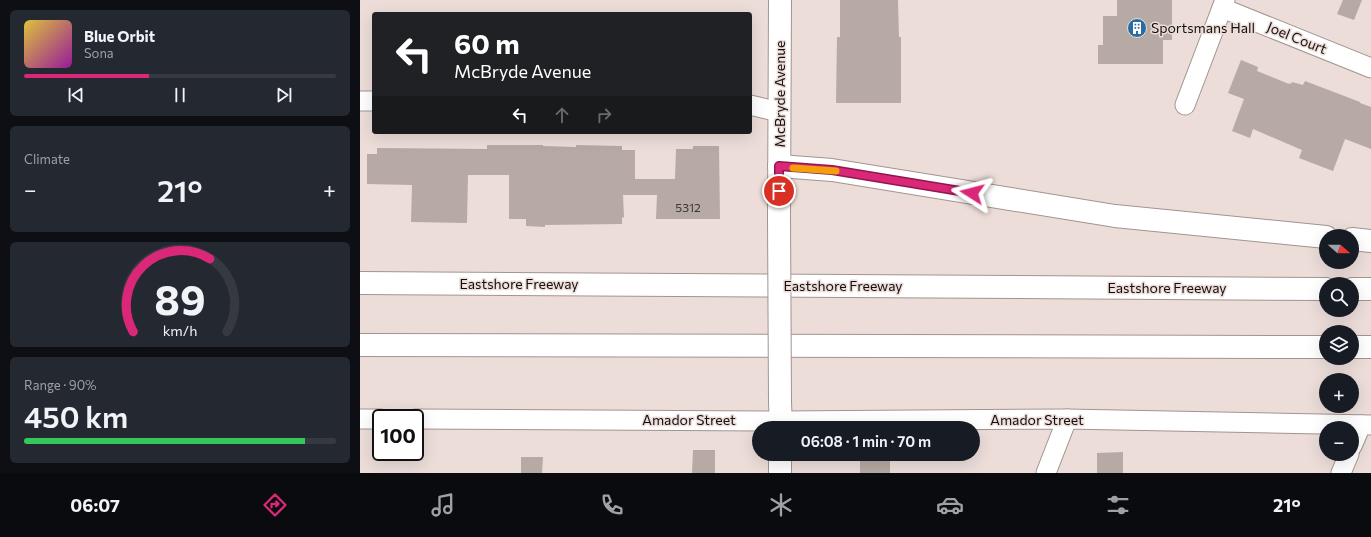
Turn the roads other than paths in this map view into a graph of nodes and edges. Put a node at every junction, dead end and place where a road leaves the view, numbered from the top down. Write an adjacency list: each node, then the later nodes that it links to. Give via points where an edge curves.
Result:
1 (780, 0): 8 (main road, McBryde Avenue)
2 (1224, 4): 3 (street, Joel Court); 7 (street)
3 (1371, 68)
4 (360, 101): 5 (street)
5 (372, 101)
6 (752, 105): 8 (street)
7 (1185, 105)
8 (779, 112): 9 (main road, McBryde Avenue)
9 (779, 166): 10 (main road, via 832,170 1114,216); 21 (main road, McBryde Avenue, bridge)
10 (1319, 236)
11 (1359, 240): 12 (main road)
12 (1371, 241)
13 (360, 283): 14 (main road, Eastshore Freeway)
14 (1319, 289)
15 (1359, 289): 16 (main road)
16 (1371, 289)
17 (360, 345): 18 (main road)
18 (1319, 347)
19 (1359, 347): 20 (main road)
20 (1371, 347)
21 (781, 417): 24 (street, Amador Street); 25 (street, Amador Street)
22 (360, 419): 23 (street)
23 (372, 419)
24 (424, 419)
25 (1067, 419): 26 (street, Amador Street); 31 (street)
26 (1366, 425): 27 (street)
27 (1359, 436)
28 (780, 461): 30 (main road)
29 (1345, 461): 32 (street)
30 (780, 473)
31 (1046, 473)
32 (1341, 473)

